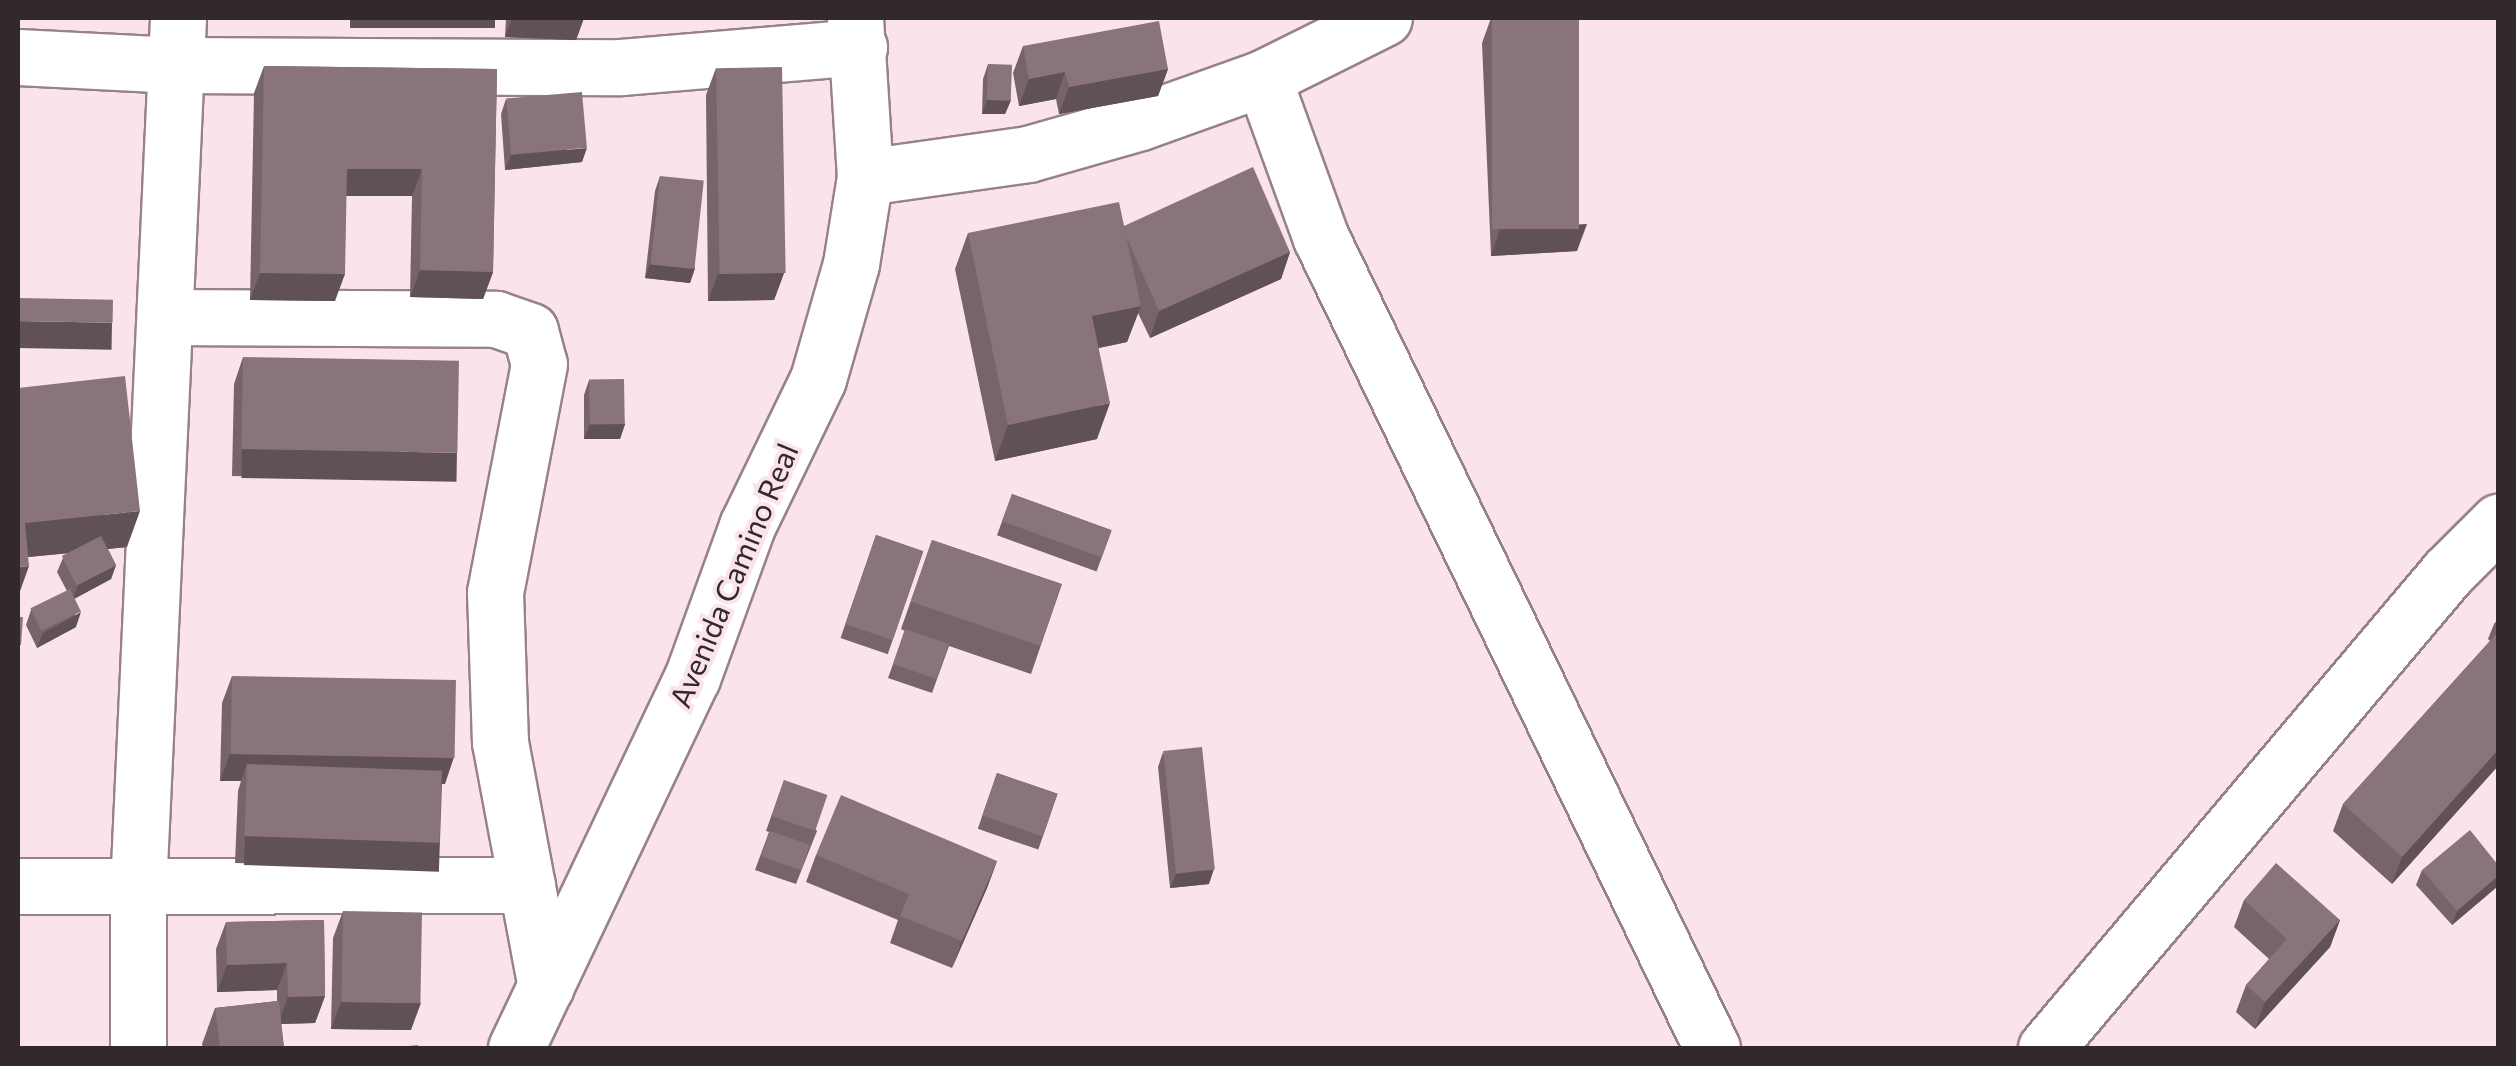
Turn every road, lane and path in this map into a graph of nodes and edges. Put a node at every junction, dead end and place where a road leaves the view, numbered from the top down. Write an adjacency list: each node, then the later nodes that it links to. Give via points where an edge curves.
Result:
1 (1384, 18): 5 (street)
2 (857, 32): 3 (street, via 622,67); 6 (street, Avenida Camino Real)
3 (177, 41): 4 (street); 7 (street)
4 (18, 56)
5 (1263, 78): 6 (street, via 1028,154); 15 (street, via 1321,238)
6 (865, 177): 12 (street, Avenida Camino Real, via 851,264 818,379 747,526 692,678)
7 (165, 317): 10 (street, via 496,318 530,331 540,364 495,592 500,742); 11 (street)
8 (2498, 522): 16 (street, via 2448,572)
9 (18, 886): 11 (street)
10 (527, 886): 11 (street); 12 (street)
11 (138, 889): 13 (street)
12 (546, 987): 14 (street, Avenida Camino Real)
13 (138, 1048)
14 (516, 1048)
15 (1712, 1048)
16 (2046, 1048)

